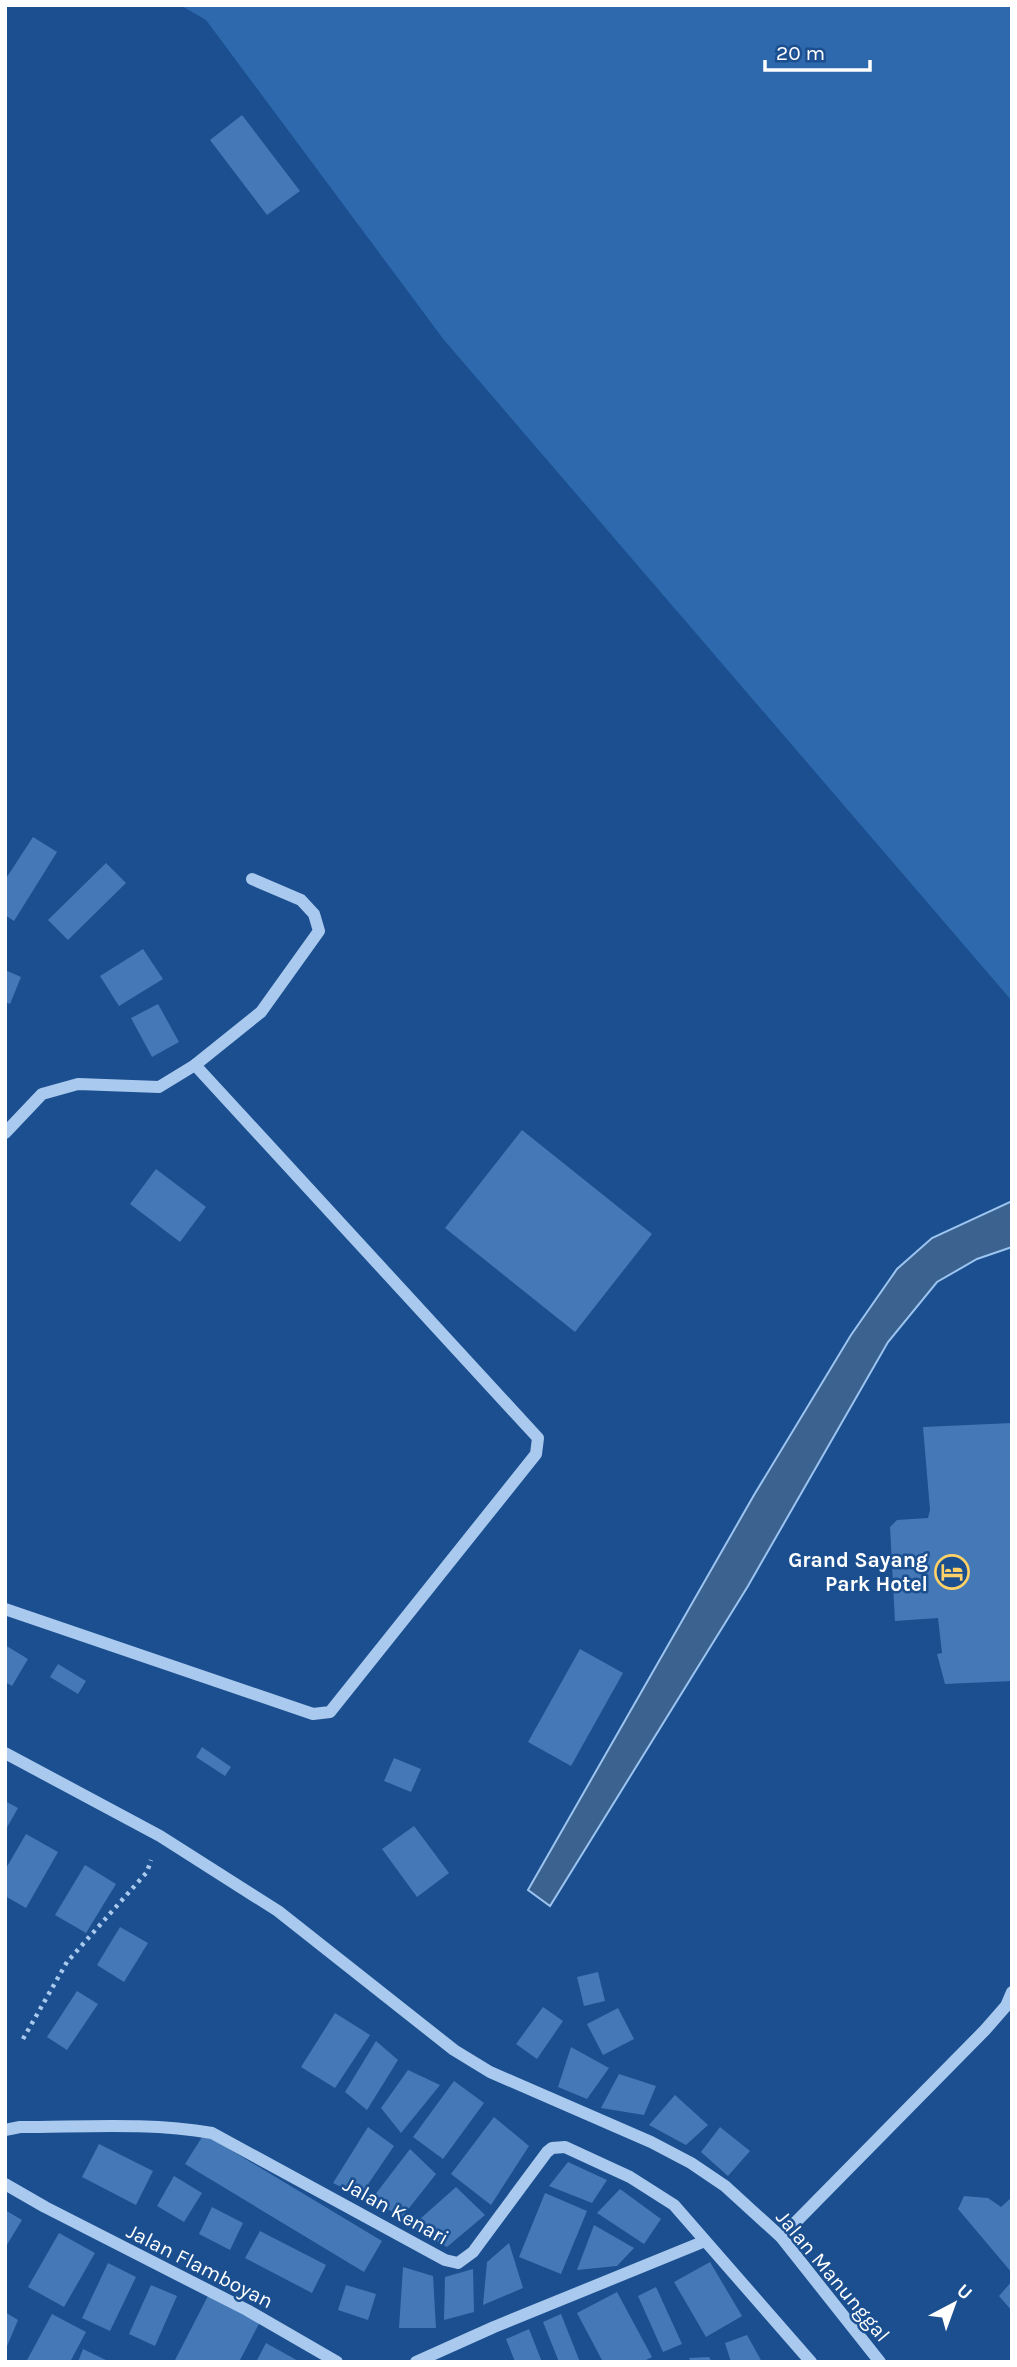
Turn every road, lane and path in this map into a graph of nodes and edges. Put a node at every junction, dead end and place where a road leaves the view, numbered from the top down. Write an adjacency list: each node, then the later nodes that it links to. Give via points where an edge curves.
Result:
1 (253, 879): 2 (street, via 301,901 314,914 319,932 261,1012)
2 (195, 1065): 3 (street, via 159,1087 78,1084 42,1094); 4 (street, via 538,1438 536,1454 330,1712 313,1714)
3 (5, 1133)
4 (5, 1609)
5 (5, 1753): 6 (street, Jalan Manunggal)
6 (160, 1836): 8 (path, via 147,1872 67,1962); 11 (street, Jalan Manunggal, via 278,1911 454,2050 490,2072 691,2162 725,2186)
7 (1012, 1992): 11 (street, via 985,2031)
8 (23, 2039)
9 (5, 2130): 12 (street, Jalan Kenari, via 155,2127 212,2133 458,2263 473,2252 547,2152 565,2147 656,2192)
10 (5, 2184): 13 (street, Jalan Flamboyan)
11 (780, 2237): 16 (street, Jalan Manunggal)
12 (705, 2241): 14 (street); 15 (street, Jalan Kenari)
13 (337, 2362)
14 (416, 2362)
15 (811, 2362)
16 (880, 2362)

